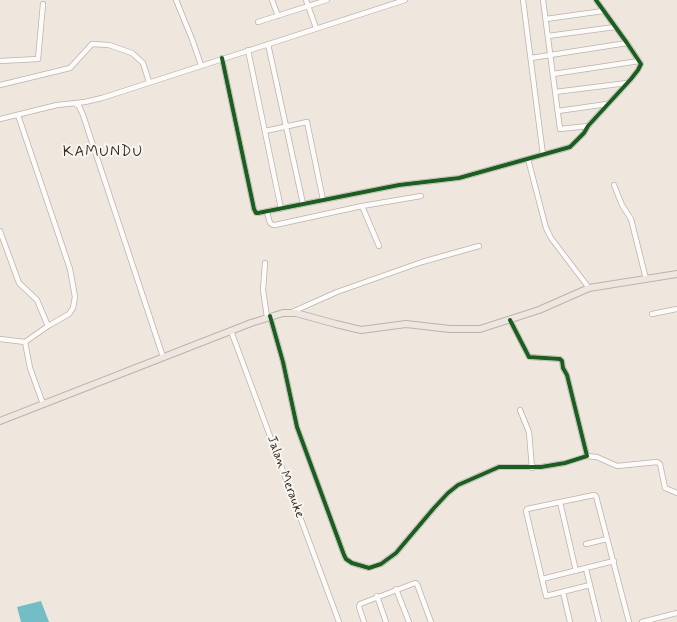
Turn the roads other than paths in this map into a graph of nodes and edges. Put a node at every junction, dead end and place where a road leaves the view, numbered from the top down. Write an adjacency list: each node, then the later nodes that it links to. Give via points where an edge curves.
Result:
1 (176, 0): 26 (street)
2 (272, 0): 12 (street)
3 (306, 0): 10 (street)
4 (327, 0): 10 (street)
5 (405, 0): 16 (street)
6 (523, 0): 23 (street)
7 (543, 0): 13 (street)
8 (596, 0): 11 (street)
9 (43, 4): 24 (street, via 38,58)
10 (308, 6): 12 (street); 16 (street)
11 (603, 11): 13 (street); 15 (street)
12 (278, 16): 14 (street)
13 (546, 18): 17 (street)
14 (258, 22)
15 (615, 27): 17 (street); 18 (street)
16 (316, 28): 19 (street)
17 (548, 36): 21 (street)
18 (627, 43): 21 (street); 25 (street)
19 (268, 44): 20 (street); 38 (street)
20 (248, 50): 22 (street); 39 (street)
21 (550, 55): 23 (street); 27 (street)
22 (222, 58): 26 (street); 48 (street, via 254,209 256,213)
23 (531, 58): 40 (street)
24 (0, 61)
25 (639, 61): 27 (street); 29 (street, via 640,66)
26 (201, 65): 28 (street)
27 (553, 74): 31 (street)
28 (149, 82): 30 (street, via 142,63 132,53 109,45 92,44 70,68); 32 (street, via 88,102)
29 (627, 83): 31 (street); 33 (street)
30 (0, 85)
31 (555, 92): 34 (street)
32 (74, 103): 35 (street); 65 (street, via 79,106 83,115)
33 (608, 104): 34 (street); 37 (street)
34 (558, 111): 37 (street, via 560,129)
35 (18, 115): 36 (street); 61 (street, via 70,269 74,288 71,312)
36 (0, 119)
37 (588, 126): 40 (street, via 570,147)
38 (286, 127): 39 (street); 44 (street, via 307,122); 45 (street)
39 (265, 131): 47 (street)
40 (543, 154): 41 (street)
41 (528, 159): 44 (street, via 459,178 399,185); 55 (street, via 548,233)
42 (614, 185): 54 (street, via 631,219)
43 (421, 196): 46 (street)
44 (323, 200): 45 (street)
45 (302, 204): 47 (street)
46 (362, 206): 48 (street, via 275,226 270,223); 50 (street)
47 (281, 209): 48 (street)
48 (267, 212)
49 (0, 231): 61 (street, via 19,283 37,300)
50 (379, 246)
51 (479, 246): 57 (street, via 422,262 336,292)
52 (265, 262): 59 (street, via 263,290)
53 (677, 274): 54 (highway)
54 (646, 279): 55 (highway)
55 (589, 288): 60 (highway)
56 (677, 309): 58 (street)
57 (292, 312): 59 (highway); 60 (highway, via 365,330 406,324 470,330)
58 (652, 314)
59 (268, 317): 62 (highway); 70 (street, via 283,362 297,427 344,555 352,564 369,568 387,560 458,485 500,467)
60 (510, 320): 69 (street, via 528,357 562,361)
61 (48, 326): 64 (street)
62 (231, 331): 65 (highway); 84 (street, Jalan Merauke)
63 (0, 339): 64 (street)
64 (25, 342): 66 (street, via 30,368)
65 (162, 358): 66 (highway)
66 (43, 404): 68 (highway)
67 (520, 410): 70 (street, via 529,432)
68 (0, 421)
69 (587, 456): 70 (street, via 556,465); 71 (street, via 594,456 617,466 658,462 665,488)
70 (532, 468)
71 (677, 493)
72 (560, 502): 73 (street, via 596,495); 77 (street); 78 (street, via 526,510)
73 (607, 539): 74 (street); 75 (street)
74 (586, 544)
75 (614, 561): 76 (street); 91 (street)
76 (586, 569): 77 (street); 79 (street)
77 (576, 571): 78 (street)
78 (542, 580): 81 (street, via 546,596)
79 (590, 585): 81 (street); 90 (street)
80 (396, 589): 82 (street); 87 (street); 88 (street, via 416,583)
81 (563, 592): 89 (street)
82 (377, 596): 85 (street, via 359,604); 86 (street)
83 (677, 613): 92 (street)
84 (339, 622)
85 (364, 622)
86 (386, 622)
87 (409, 622)
88 (431, 622)
89 (570, 622)
90 (599, 622)
91 (630, 622)
92 (642, 622)

